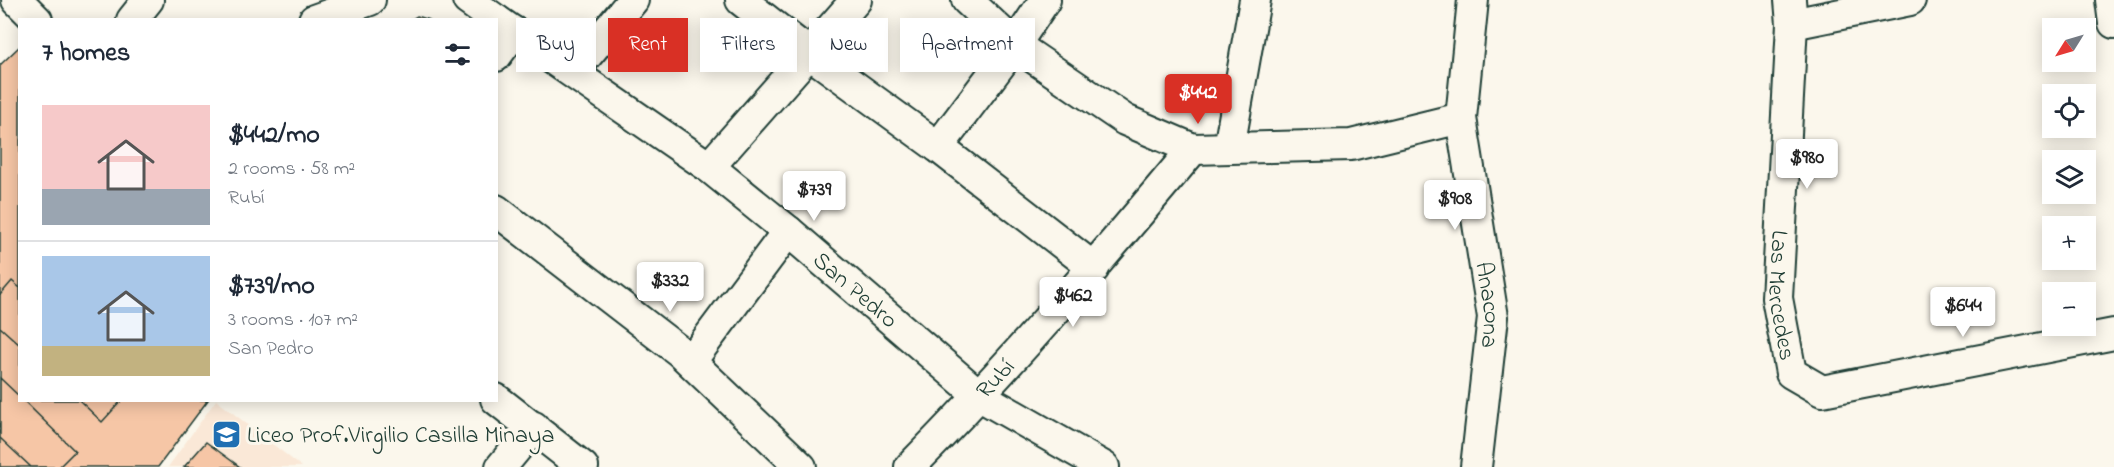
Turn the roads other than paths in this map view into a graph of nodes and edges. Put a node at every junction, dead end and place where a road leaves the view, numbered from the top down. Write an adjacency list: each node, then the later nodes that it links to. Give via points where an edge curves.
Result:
1 (17, 0): 15 (street)
2 (148, 0): 16 (street)
3 (370, 0): 17 (street)
4 (468, 0): 18 (street, San Pedro)
5 (633, 0): 25 (street)
6 (741, 0): 27 (street)
7 (856, 0): 19 (street)
8 (966, 0): 20 (street)
9 (1045, 0): 21 (street)
10 (1255, 0): 35 (street)
11 (1473, 0): 33 (street, Anacona)
12 (1910, 0): 14 (street)
13 (2111, 0): 22 (street)
14 (1791, 12): 41 (street, Las Mercedes, via 1777,298 1791,373 1822,391)
15 (35, 18)
16 (134, 18)
17 (320, 18)
18 (494, 18)
19 (841, 18)
20 (986, 18)
21 (1033, 18)
22 (2114, 22)
23 (502, 24): 24 (street, San Pedro); 26 (street)
24 (516, 33)
25 (596, 44)
26 (498, 45)
27 (809, 53)
28 (809, 55): 37 (street)
29 (1035, 59): 36 (street, via 1125,120)
30 (573, 72): 37 (street, San Pedro)
31 (835, 72): 34 (street)
32 (995, 72): 34 (street)
33 (1461, 118): 35 (street, via 1351,145); 51 (street, Anacona, via 1493,317)
34 (938, 147): 40 (street)
35 (1229, 148): 36 (street)
36 (1193, 149): 40 (street, Rubí)
37 (709, 168): 39 (street, San Pedro)
38 (498, 212): 42 (street)
39 (788, 231): 42 (street); 43 (street, San Pedro)
40 (1094, 268): 43 (street, Rubí)
41 (2114, 333)
42 (691, 361): 48 (street)
43 (980, 396): 49 (street, Rubí); 50 (street, San Pedro)
44 (498, 401): 45 (street)
45 (534, 428): 46 (street); 47 (street)
46 (501, 467)
47 (583, 467)
48 (801, 467)
49 (910, 467)
50 (1104, 467)
51 (1476, 467)

